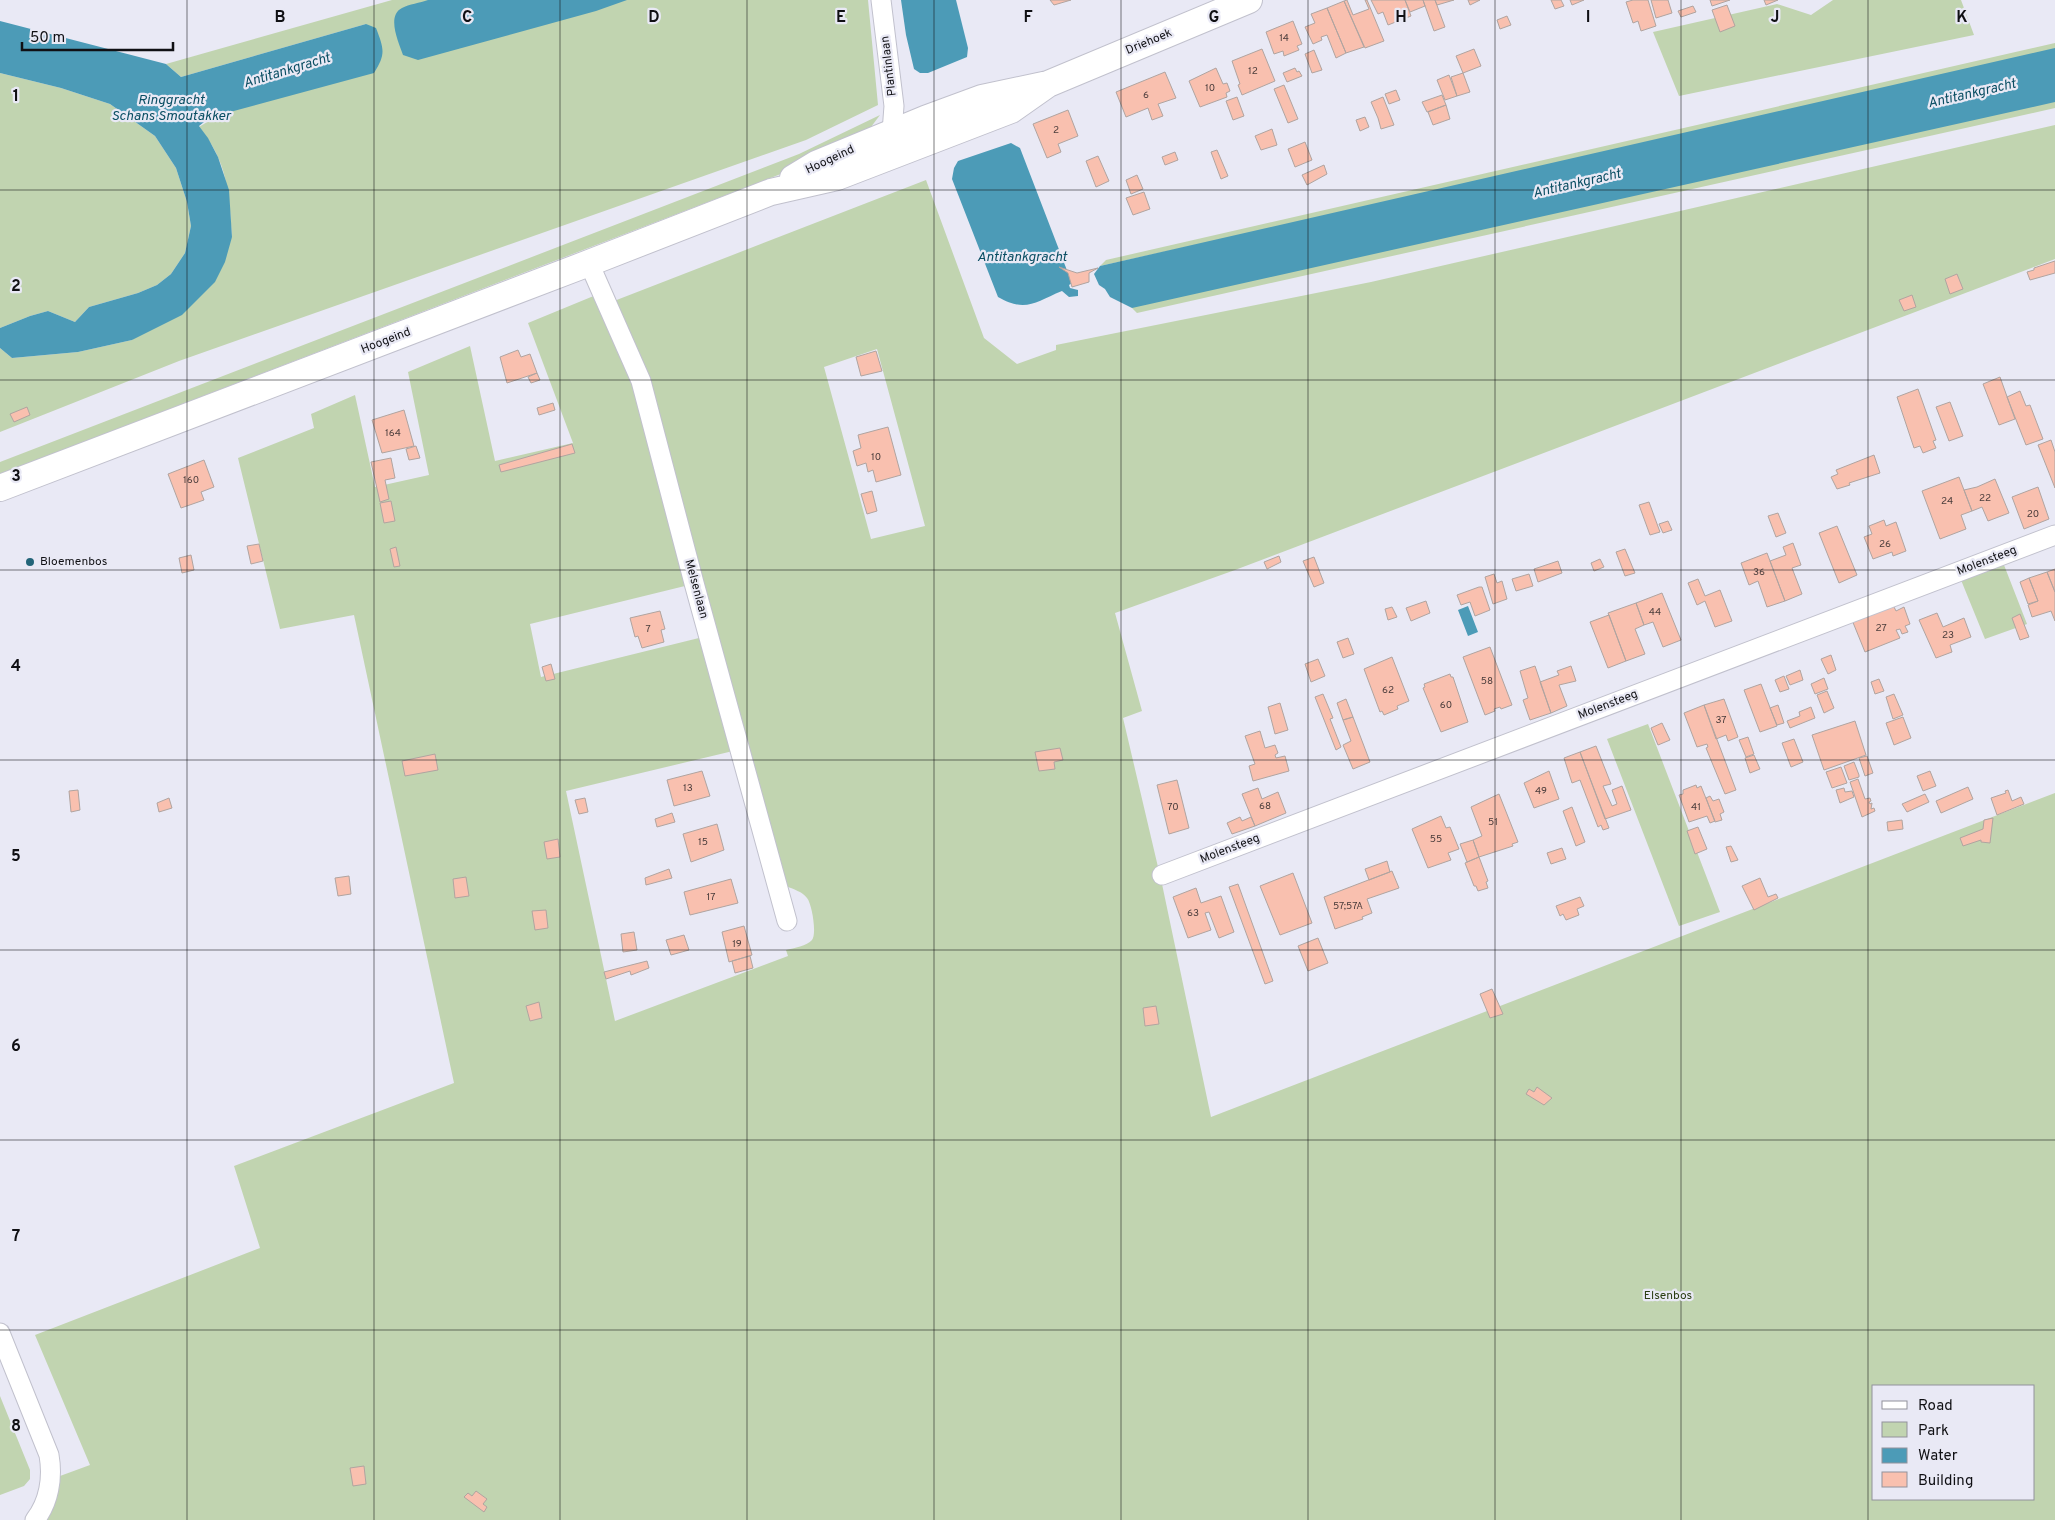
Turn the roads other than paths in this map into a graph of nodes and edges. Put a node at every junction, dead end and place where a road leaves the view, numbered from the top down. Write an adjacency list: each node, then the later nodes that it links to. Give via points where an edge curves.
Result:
1 (881, 0): 3 (street, Plantinlaan, via 894,106)
2 (1249, 0): 3 (main road, Driehoek, via 1048,84 967,103)
3 (895, 142): 4 (main road, Hoogeind, via 816,164 771,192)
4 (589, 263): 5 (main road, Hoogeind); 8 (street, Melsenlaan, via 641,380)
5 (0, 488)
6 (2055, 535): 7 (street, Molensteeg)
7 (1162, 875)
8 (787, 921)
9 (0, 1334): 10 (street, via 49,1455 49,1490)
10 (34, 1520)

